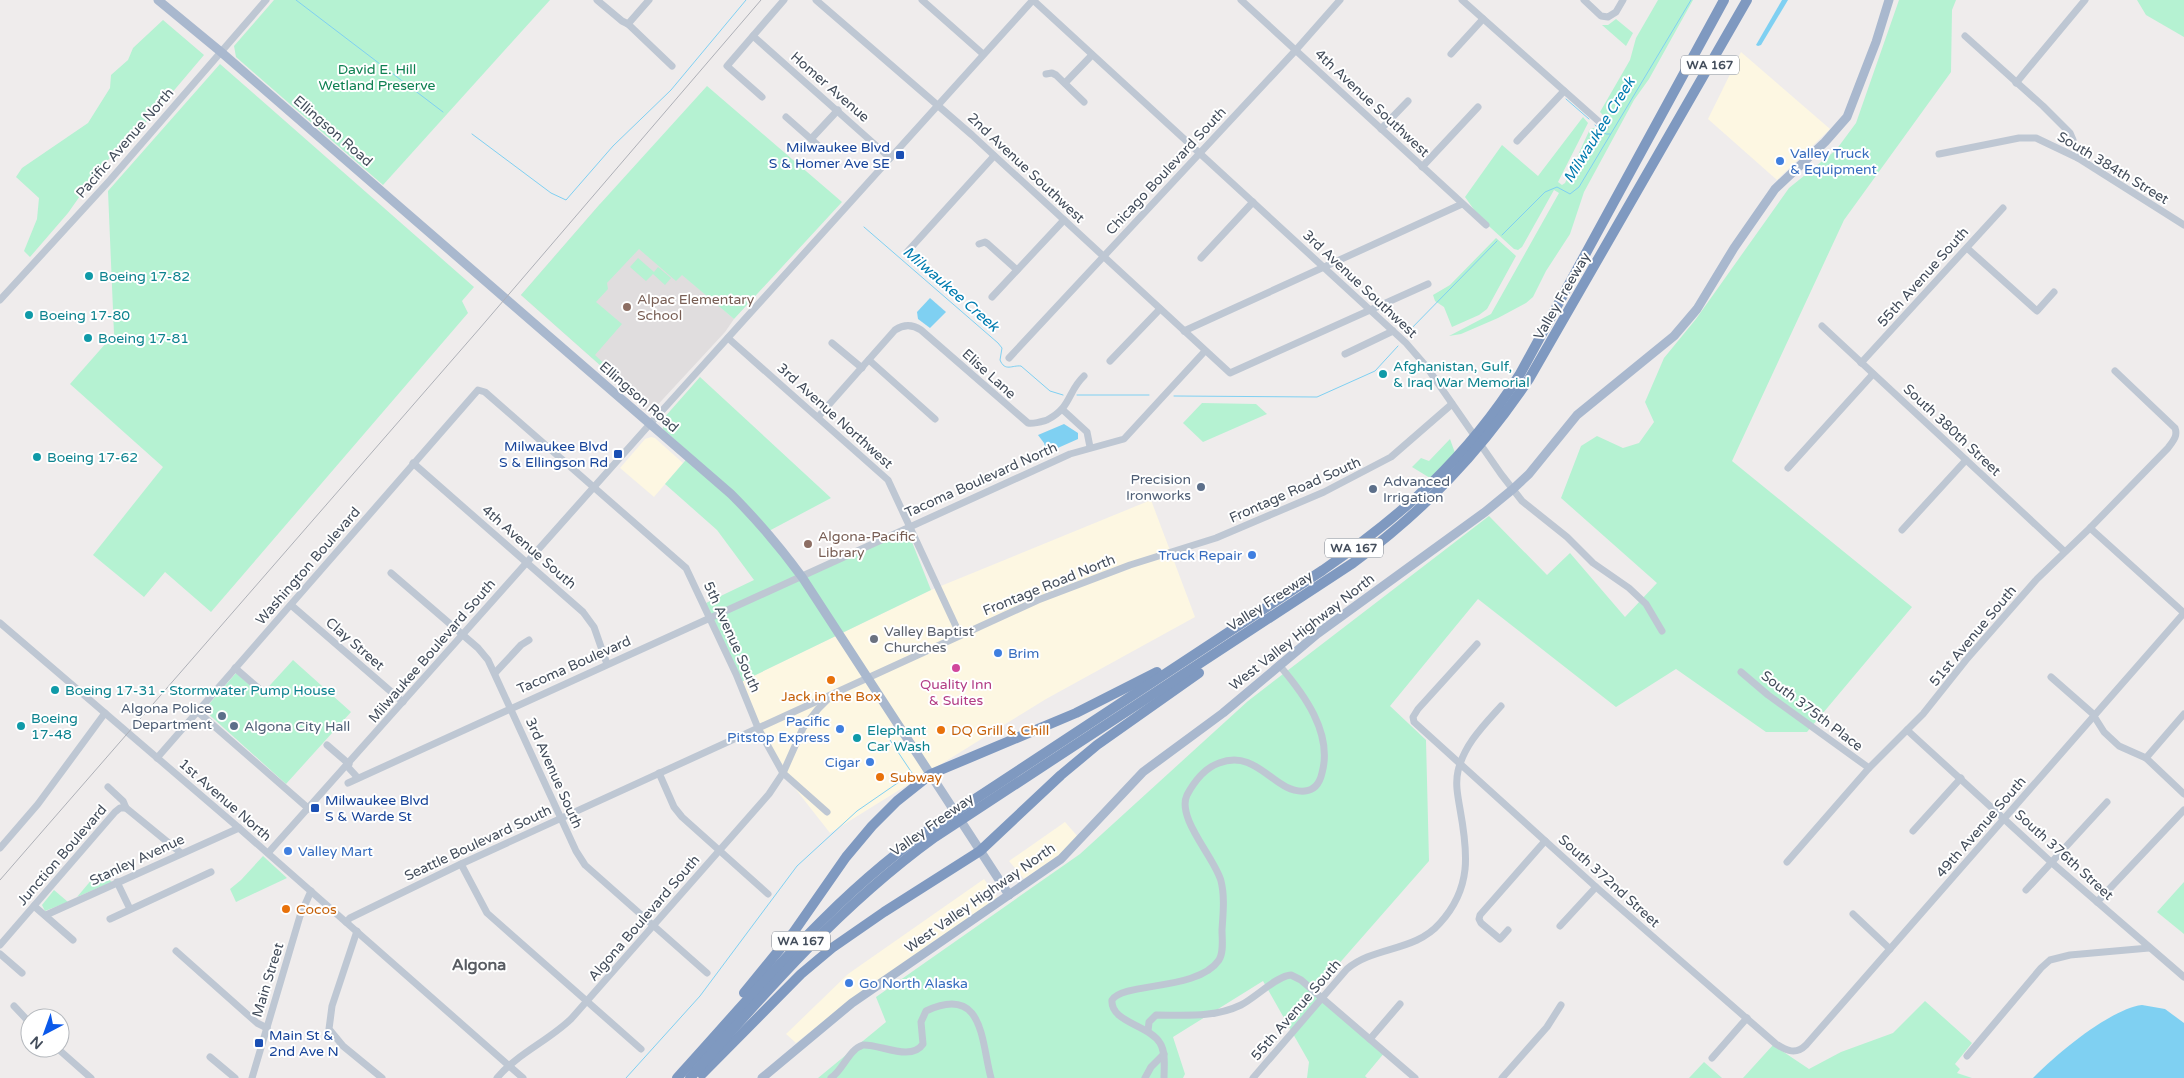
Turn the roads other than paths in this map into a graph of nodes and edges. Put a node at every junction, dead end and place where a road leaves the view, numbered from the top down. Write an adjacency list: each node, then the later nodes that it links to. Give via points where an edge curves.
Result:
1 (158, 0): 23 (main road, Ellingson Road)
2 (266, 0): 23 (street, Pacific Avenue North)
3 (597, 0): 19 (street)
4 (649, 0): 19 (street)
5 (784, 0): 20 (street)
6 (816, 0): 35 (street, 2nd Avenue Southwest)
7 (922, 0): 24 (street)
8 (1033, 0): 24 (street); 25 (street, 3rd Avenue Southwest)
9 (1241, 0): 22 (street, 4th Avenue Southwest)
10 (1340, 0): 22 (street, Chicago Boulevard South)
11 (1462, 0): 18 (street)
12 (1584, 0): 13 (street, via 1602,16 1608,17 1616,12)
13 (1622, 0)
14 (1724, 0): 90 (highway, Valley Freeway / WA 167)
15 (1747, 0): 90 (highway, Valley Freeway / WA 167, via 1530,379)
16 (1890, 0): 97 (main road, West Valley Highway North, via 1847,117 1770,195 1687,323 1577,415)
17 (2085, 0): 30 (street)
18 (1483, 19): 26 (street); 31 (street)
19 (628, 24): 27 (street)
20 (753, 36): 32 (street, via 727,66); 37 (street, Homer Avenue)
21 (1965, 36): 30 (street)
22 (1296, 50): 40 (street, 4th Avenue Southwest); 44 (street, Chicago Boulevard South)
23 (221, 52): 66 (street, Pacific Avenue North); 89 (main road, Ellingson Road)
24 (983, 54): 35 (street)
25 (1092, 54): 29 (street); 44 (street, 3rd Avenue Southwest)
26 (1451, 54)
27 (672, 66)
28 (1046, 74): 29 (street, via 1052,73)
29 (1065, 83): 34 (street)
30 (2016, 83): 48 (street, via 2070,133)
31 (1564, 91): 39 (street); 42 (street)
32 (762, 97)
33 (1408, 101): 40 (street)
34 (1084, 102)
35 (938, 105): 46 (street, 2nd Avenue Southwest); 47 (street)
36 (1478, 107): 49 (street)
37 (838, 110): 41 (street); 47 (street, Homer Avenue)
38 (786, 117): 41 (street)
39 (1605, 127)
40 (1381, 129): 49 (street, 4th Avenue Southwest)
41 (811, 139): 43 (street)
42 (1517, 141)
43 (820, 147)
44 (1200, 153): 50 (street, 3rd Avenue Southwest); 59 (street, Chicago Boulevard South)
45 (1939, 154): 48 (street, South 384th Street, via 2027,137 2051,144)
46 (994, 156): 53 (street, 2nd Avenue Southwest); 58 (street)
47 (890, 158): 72 (street, Milwaukee Boulevard South)
48 (2078, 158): 55 (street, South 384th Street)
49 (1422, 167): 51 (street, 4th Avenue Southwest)
50 (1253, 202): 60 (street); 61 (street, 3rd Avenue Southwest)
51 (1462, 204): 54 (street, 4th Avenue Southwest); 61 (street)
52 (2003, 208): 57 (street, 55th Avenue South)
53 (1064, 220): 59 (street, 2nd Avenue Southwest); 62 (street)
54 (1486, 225)
55 (2184, 225)
56 (979, 244): 62 (street, via 988,244)
57 (1967, 248): 64 (street, via 2038,311); 79 (street, 55th Avenue South)
58 (907, 252)
59 (1103, 256): 67 (street, 2nd Avenue Southwest); 76 (street, Chicago Boulevard South)
60 (1201, 258)
61 (1324, 267): 68 (street, 3rd Avenue Southwest); 70 (street)
62 (1018, 270): 65 (street)
63 (1428, 284): 68 (street)
64 (2054, 292)
65 (992, 297)
66 (0, 300)
67 (1160, 309): 70 (street, 2nd Avenue Southwest); 78 (street)
68 (1370, 310): 71 (street, 3rd Avenue Southwest); 74 (street, 2nd Avenue Southwest, via 1230,373)
69 (1822, 326): 79 (street, South 380th Street)
70 (1184, 331): 74 (street, 2nd Avenue Southwest)
71 (1393, 331): 75 (street); 85 (street, 3rd Avenue Southwest, via 1420,359)
72 (728, 338): 87 (street, 3rd Avenue Northwest); 89 (street, Milwaukee Boulevard South)
73 (832, 343): 80 (street)
74 (1205, 351): 91 (street, Tacoma Boulevard North, via 1124,439)
75 (1345, 354)
76 (1009, 358)
77 (869, 360): 80 (street); 86 (street, Elise Lane, via 895,330 912,326 921,330 1023,421 1032,424 1043,421); 88 (street)
78 (1110, 361)
79 (1861, 363): 82 (street, South 380th Street)
80 (862, 368): 87 (street)
81 (2115, 371): 99 (street, 51st Avenue South, via 2175,428 2176,435 2168,448)
82 (1873, 374): 93 (street, South 380th Street); 95 (street)
83 (1084, 376): 86 (street)
84 (478, 390): 94 (street, Washington Boulevard); 96 (street, 5th Avenue South, via 485,392)
85 (1452, 404): 97 (street, 3rd Avenue Southwest); 103 (street, Frontage Road South, via 1391,457 1362,474 1241,529)
86 (1063, 410): 91 (street, via 1087,432)
87 (818, 418): 98 (street, 3rd Avenue Northwest, via 888,480)
88 (935, 419)
89 (650, 424): 96 (street, Milwaukee Boulevard South); 105 (main road, Ellingson Road, via 731,494)
90 (1489, 428): 92 (highway, Valley Freeway / WA 167)
91 (1090, 448): 98 (street, Tacoma Boulevard North)
92 (1467, 455): 106 (highway, Valley Freeway / WA 167, via 1406,522); 111 (highway, Valley Freeway / WA 167, via 1364,541)
93 (1966, 460): 100 (street); 101 (street, South 380th Street)
94 (414, 463): 102 (street, 4th Avenue South); 107 (street, Washington Boulevard)
95 (1788, 468)
96 (594, 486): 102 (street, Milwaukee Boulevard South); 109 (street, 5th Avenue South, via 681,562 693,579)
97 (1513, 490): 112 (street, 3rd Avenue Southwest, via 1593,563 1640,598); 118 (main road, West Valley Highway North)
98 (910, 526): 105 (street, Tacoma Boulevard North); 114 (street, 3rd Avenue Northwest)
99 (2090, 528): 101 (street, 51st Avenue South); 108 (street)
100 (1902, 530)
101 (2064, 551): 134 (street, 51st Avenue South, via 1993,628 1940,696)
102 (528, 562): 113 (street, Milwaukee Boulevard South); 117 (street, 4th Avenue South, via 590,619)
103 (1130, 565): 114 (street, Frontage Road North, via 1040,599)
104 (391, 573): 113 (street, 3rd Avenue South)
105 (802, 576): 109 (street, Tacoma Boulevard); 122 (main road, Ellingson Road)
106 (1305, 596): 150 (highway, Valley Freeway / WA 167); 163 (highway, via 1280,617 1097,745 1060,775)
107 (291, 604): 119 (street, Washington Boulevard); 126 (street, Clay Street)
108 (2184, 613): 132 (street, 49th Avenue South)
109 (710, 619): 117 (street, Tacoma Boulevard); 133 (street, 5th Avenue South)
110 (0, 623): 130 (street, 1st Avenue North)
111 (1232, 630): 143 (highway, via 1126,690); 150 (highway, Valley Freeway / WA 167)
112 (1662, 631)
113 (463, 635): 121 (street, 3rd Avenue South, via 483,654); 126 (street, Milwaukee Boulevard South)
114 (960, 635): 122 (street, Frontage Road North)
115 (529, 640): 121 (street)
116 (1477, 644): 138 (street, South 372nd Street, via 1413,717 1414,722)
117 (607, 664): 128 (street, Tacoma Boulevard)
118 (1279, 665): 175 (main road, West Valley Highway North, via 1223,713 1143,772 1070,851); 204 (street, via 1303,696 1320,729 1324,756 1321,779 1312,789 1299,791 1243,760 1215,764 1198,779 1185,800 1188,817 1220,879 1223,898 1221,955 1213,966 1198,975 1161,986 1123,991 1114,998 1112,1006 1117,1015)
119 (235, 668): 125 (street); 129 (street, Washington Boulevard)
120 (1741, 672): 140 (street, South 375th Place)
121 (495, 673): 128 (street, 3rd Avenue South)
122 (868, 677): 124 (street, Frontage Road North); 143 (main road, Ellingson Road)
123 (2051, 677): 132 (street)
124 (836, 692): 133 (street, Seattle Boulevard South); 142 (street, Algona Boulevard South, via 808,722 796,741)
125 (265, 694)
126 (403, 702): 139 (street, Milwaukee Boulevard South)
127 (1501, 706): 138 (street, 55th Avenue South, via 1476,734)
128 (510, 708): 144 (street, Tacoma Boulevard); 155 (street, 3rd Avenue South)
129 (198, 712): 136 (street, Washington Boulevard); 152 (street)
130 (105, 713): 136 (street, 1st Avenue North); 161 (street, via 38,804)
131 (2184, 714): 137 (street)
132 (2094, 717): 137 (street, via 2119,746); 156 (street, 49th Avenue South)
133 (758, 728): 141 (street, Seattle Boulevard South); 142 (street, 5th Avenue South)
134 (1907, 730): 140 (street, 51st Avenue South); 145 (street, South 376th Street)
135 (327, 745): 139 (street)
136 (157, 758): 158 (street, 1st Avenue North)
137 (2146, 758): 148 (street)
138 (1460, 764): 160 (street, South 372nd Street); 196 (street, 55th Avenue South, via 1457,784 1466,861 1462,888 1454,905 1438,926 1422,939 1355,962)
139 (348, 765): 144 (street); 152 (street, Milwaukee Boulevard South)
140 (1869, 768): 166 (street, 51st Avenue South)
141 (659, 773): 155 (street, Seattle Boulevard South); 162 (street, via 678,812)
142 (784, 773): 154 (street, 5th Avenue South); 162 (street, Algona Boulevard South)
143 (931, 774): 163 (main road, Ellingson Road); 220 (highway, via 872,826 846,857 793,933)
144 (358, 778): 146 (street, Tacoma Boulevard)
145 (1961, 778): 156 (street, South 376th Street); 159 (street)
146 (348, 783)
147 (108, 787): 151 (street)
148 (2184, 794)
149 (2107, 802): 167 (street)
150 (972, 806): 157 (highway, Valley Freeway / WA 167)
151 (126, 808): 164 (street); 177 (street, Junction Boulevard, via 115,812)
152 (309, 809): 165 (street, Milwaukee Boulevard South)
153 (2184, 810): 176 (street)
154 (827, 812)
155 (562, 818): 168 (street, Seattle Boulevard South); 183 (street, 3rd Avenue South, via 584,865)
156 (2006, 818): 167 (street, South 376th Street); 190 (street, 49th Avenue South)
157 (943, 826): 221 (highway, Valley Freeway / WA 167, via 894,854 834,907); 222 (highway, Valley Freeway / WA 167, via 833,922)
158 (239, 828): 164 (street, Stanley Avenue); 165 (street, 1st Avenue North)
159 (1913, 831)
160 (1545, 841): 171 (street, South 372nd Street); 185 (street, via 1480,915 1481,923 1500,939)
161 (0, 848)
162 (720, 851): 174 (street); 183 (street, Algona Boulevard South)
163 (980, 851): 175 (main road, Ellingson Road); 223 (highway, via 832,948 801,974)
164 (180, 853): 170 (street, Stanley Avenue)
165 (268, 854): 173 (street, 1st Avenue North)
166 (1787, 862)
167 (2051, 862): 172 (street); 176 (street, South 376th Street)
168 (461, 864): 182 (street, Seattle Boulevard South); 197 (street, via 487,913)
169 (210, 872): 178 (street)
170 (117, 882): 178 (street); 180 (street, Stanley Avenue)
171 (1596, 888): 184 (street); 202 (street, South 372nd Street)
172 (2026, 890)
173 (311, 891): 182 (street, 1st Avenue North); 203 (street, Main Street, via 300,916)
174 (768, 894)
175 (1009, 895): 224 (main road, West Valley Highway North, via 847,1007)
176 (2097, 902): 189 (street, South 376th Street)
177 (34, 906): 180 (street); 188 (street, Junction Boulevard)
178 (130, 909): 181 (street)
179 (1853, 914): 190 (street)
180 (46, 915): 187 (street)
181 (110, 919)
182 (346, 922): 186 (street, 1st Avenue North)
183 (653, 926): 194 (street, 3rd Avenue South); 197 (street, Algona Boulevard South)
184 (1560, 926)
185 (1508, 930)
186 (357, 931): 213 (street, 1st Avenue North); 217 (street, via 332,1006 329,1029 342,1046)
187 (73, 940)
188 (0, 945)
189 (2149, 948): 195 (street, South 376th Street); 209 (street, via 2070,955 2050,960)
190 (1890, 949): 207 (street, 49th Avenue South, via 1806,1045)
191 (176, 951): 203 (street, via 255,1022)
192 (0, 954): 193 (street)
193 (22, 973)
194 (708, 973)
195 (2184, 977)
196 (1322, 998): 204 (street, via 1299,978 1287,975 1248,1001 1225,1011 1156,1015 1149,1022); 205 (street); 229 (street, 55th Avenue South)
197 (587, 1001): 206 (street); 213 (street, Algona Boulevard South, via 553,1036)
198 (1400, 1004): 205 (street)
199 (14, 1006): 201 (street)
200 (1562, 1006): 231 (street)
201 (20, 1012)
202 (1747, 1018): 207 (street, South 372nd Street, via 1776,1044); 212 (street)
203 (267, 1028): 216 (street, Main Street)
204 (1148, 1031): 208 (street, via 1161,1044)
205 (1370, 1039): 230 (street)
206 (641, 1049)
207 (1793, 1052)
208 (1164, 1054): 227 (street); 228 (street)
209 (1967, 1056)
210 (210, 1057): 215 (street)
211 (68, 1058): 214 (street)
212 (1712, 1058)
213 (508, 1064): 218 (street, Algona Boulevard South); 219 (street, 1st Avenue North)
214 (85, 1076)
215 (235, 1078)
216 (252, 1078)
217 (382, 1078)
218 (497, 1078)
219 (523, 1078)
220 (673, 1078)
221 (677, 1078)
222 (690, 1078)
223 (698, 1078)
224 (762, 1078)
225 (831, 1078): 226 (street, via 858,1046 908,1052 918,1050 924,1040 922,1016 937,1006 960,1006 975,1016 984,1039)
226 (991, 1078)
227 (1144, 1078)
228 (1164, 1078)
229 (1253, 1078)
230 (1415, 1078)
231 (1502, 1078)

